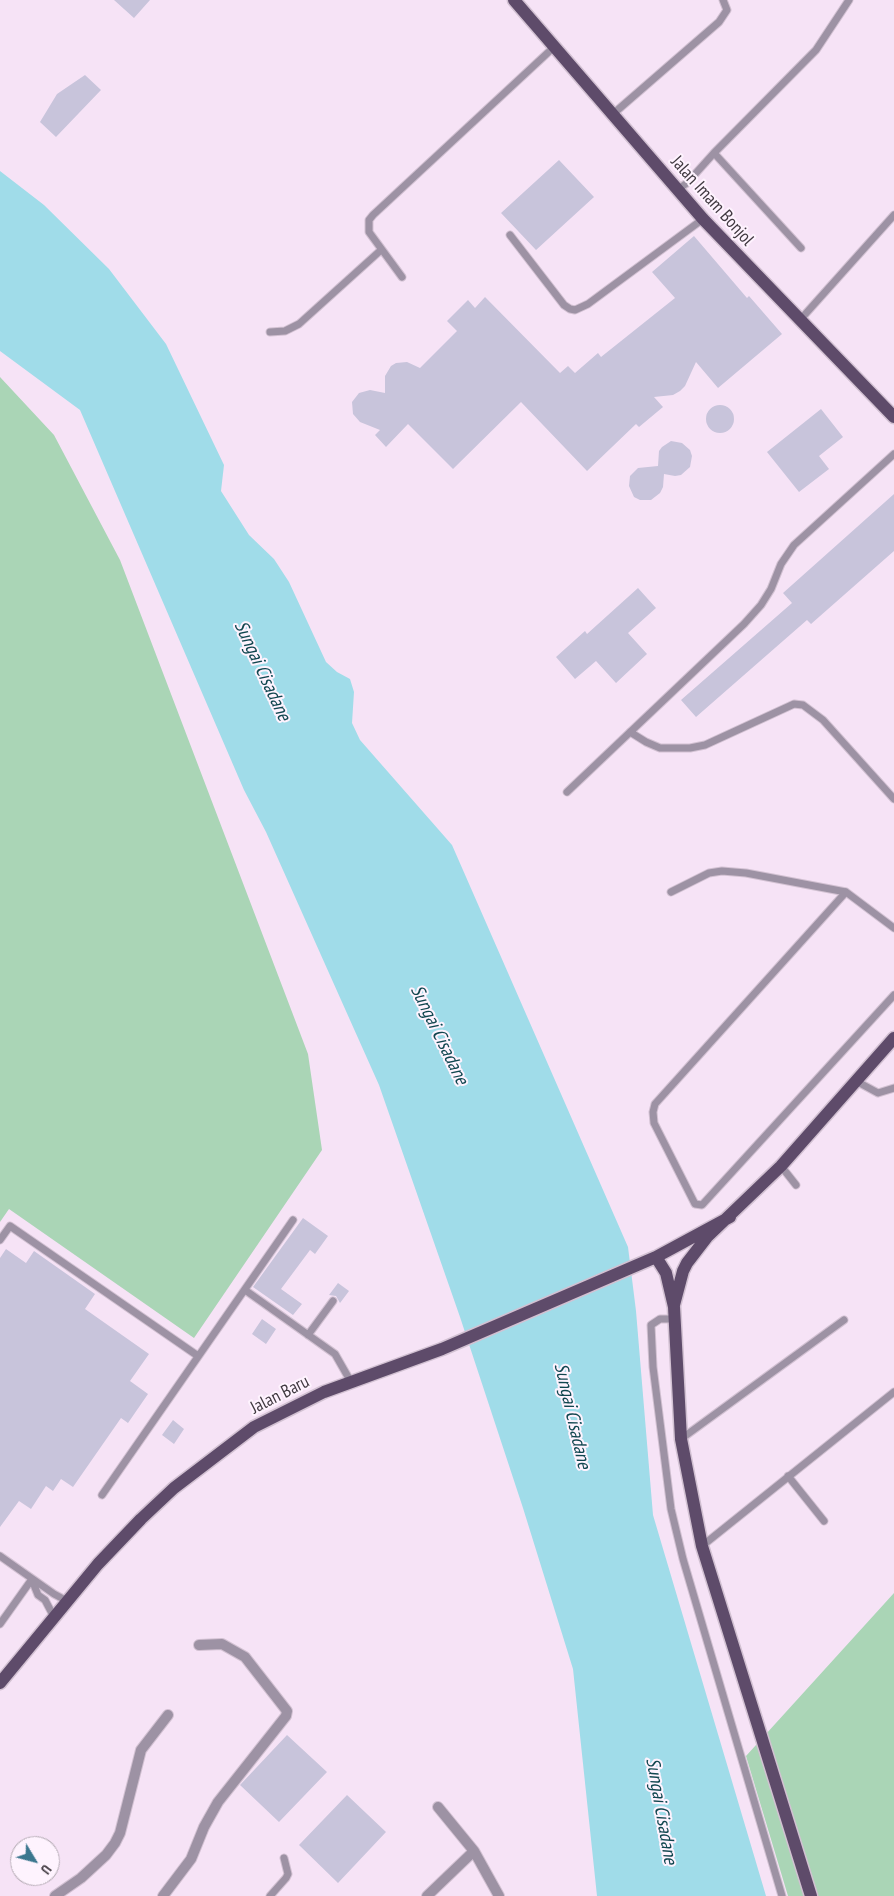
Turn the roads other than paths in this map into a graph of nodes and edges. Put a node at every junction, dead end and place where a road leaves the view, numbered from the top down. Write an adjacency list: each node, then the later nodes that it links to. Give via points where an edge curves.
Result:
1 (514, 0): 4 (main road, Jalan Imam Bonjol)
2 (723, 0): 5 (lane, via 726,10 719,22)
3 (849, 0): 6 (lane, via 816,50)
4 (554, 47): 5 (main road, Jalan Imam Bonjol); 12 (lane, via 373,215 369,232)
5 (613, 114): 7 (main road, Jalan Imam Bonjol)
6 (714, 153): 7 (lane, via 687,183); 11 (lane)
7 (676, 190): 9 (main road, Jalan Imam Bonjol)
8 (894, 215): 14 (lane)
9 (703, 219): 10 (lane, via 588,304 575,310 564,305); 14 (main road, Jalan Imam Bonjol)
10 (510, 235)
11 (801, 248)
12 (381, 250): 13 (lane); 15 (lane, via 299,324 285,331)
13 (402, 277)
14 (800, 320): 16 (main road, Jalan Imam Bonjol)
15 (270, 332)
16 (894, 417)
17 (894, 454): 18 (lane, via 794,545 761,605)
18 (630, 732): 19 (lane); 20 (lane, via 660,748 690,748 705,745 794,704 803,706 823,720)
19 (567, 792)
20 (894, 799)
21 (670, 892): 22 (lane, via 709,873 722,871)
22 (846, 892): 23 (lane); 24 (lane, via 655,1104 654,1123 695,1204 702,1205)
23 (894, 928)
24 (894, 995)
25 (894, 1038): 26 (main road)
26 (856, 1082): 27 (lane, via 878,1093); 28 (main road)
27 (894, 1088)
28 (781, 1166): 29 (lane); 30 (main road)
29 (796, 1185)
30 (730, 1216): 33 (main road, Jalan Baru); 36 (main road, via 707,1237 687,1263)
31 (293, 1220): 34 (lane)
32 (0, 1240): 39 (lane, via 10,1226)
33 (651, 1259): 36 (main road, via 666,1273); 40 (main road, Jalan Baru, via 442,1348)
34 (245, 1290): 38 (lane); 39 (lane)
35 (333, 1301): 38 (lane)
36 (674, 1313): 42 (main road); 63 (lane, via 651,1325 671,1509)
37 (844, 1320): 42 (lane)
38 (308, 1335): 40 (lane, via 335,1354)
39 (198, 1356): 44 (lane)
40 (351, 1382): 49 (main road, Jalan Baru, via 254,1427 204,1464 141,1519)
41 (894, 1392): 43 (lane)
42 (681, 1439): 46 (main road)
43 (788, 1476): 45 (lane); 46 (lane)
44 (102, 1495)
45 (824, 1521)
46 (702, 1546): 64 (main road)
47 (0, 1556): 48 (lane)
48 (32, 1579): 49 (lane); 50 (lane, via 38,1595 45,1600); 51 (lane)
49 (68, 1601): 50 (main road, Jalan Baru)
50 (54, 1617): 53 (main road, Jalan Baru)
51 (0, 1624)
52 (200, 1645): 59 (street, via 222,1644 246,1657 287,1711 218,1802 192,1859)
53 (0, 1683)
54 (168, 1715): 58 (street, via 141,1750 116,1843 82,1878)
55 (438, 1807): 56 (street)
56 (474, 1851): 61 (street); 62 (street)
57 (284, 1858): 60 (lane, via 286,1878)
58 (55, 1896)
59 (163, 1896)
60 (270, 1896)
61 (427, 1896)
62 (499, 1896)
63 (782, 1896)
64 (811, 1896)

